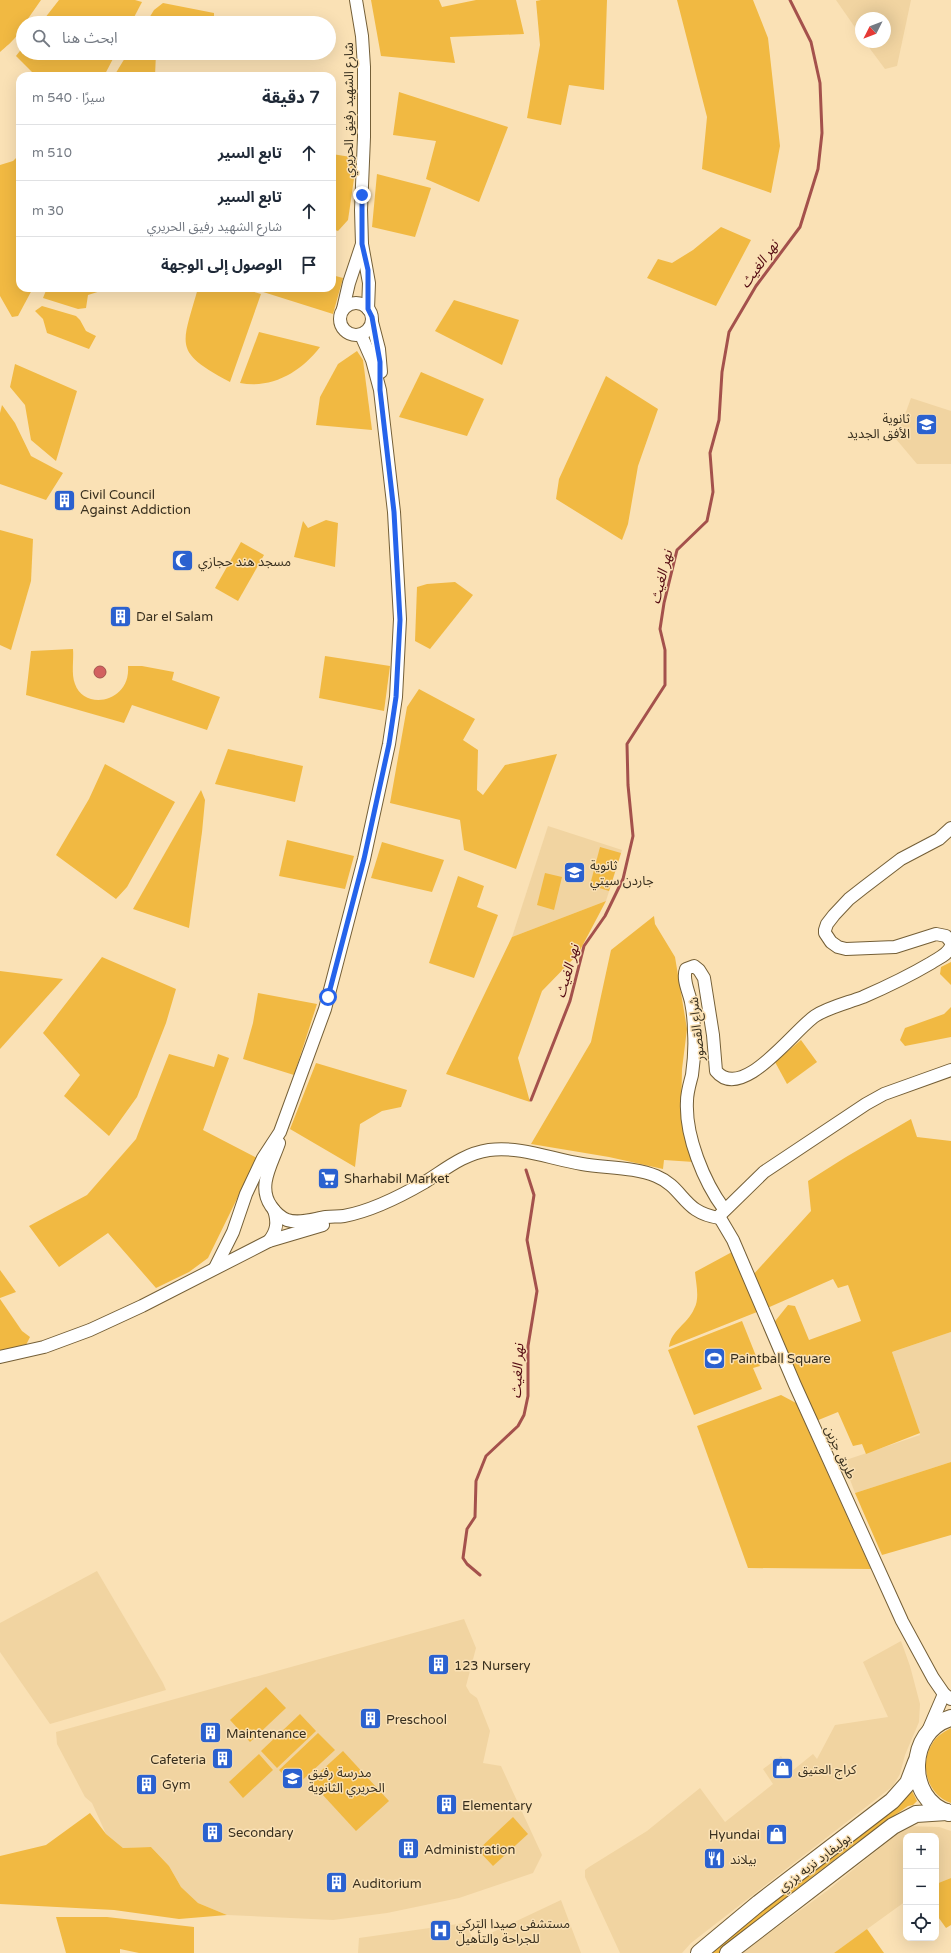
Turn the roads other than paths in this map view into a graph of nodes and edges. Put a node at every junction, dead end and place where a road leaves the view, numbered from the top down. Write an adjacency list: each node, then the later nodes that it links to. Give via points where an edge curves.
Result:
1 (356, 0): 2 (street, شارع الشهيد رفيق الحريري, via 362,36 365,100)
2 (362, 244): 3 (street); 4 (street, via 368,270)
3 (343, 309): 4 (street, via 350,304 358,303); 6 (street, via 339,317 341,327 348,333)
4 (368, 309): 5 (street)
5 (372, 322): 6 (street); 7 (street, via 379,348)
6 (361, 335): 7 (street, via 372,360)
7 (380, 390): 12 (street, via 394,512 400,620 396,697 381,786 327,1002)
8 (951, 828): 9 (street, via 939,839 900,859 862,888 834,915 825,930 832,942 846,949 895,947 936,934 946,936)
9 (951, 942)
10 (951, 946): 16 (street, شراع القصور, via 948,952 912,975 818,1014 804,1024 764,1064 749,1074 732,1079 720,1076 716,1071 704,978 696,967 690,966 686,969 685,978 694,1032 687,1116 704,1175)
11 (951, 1070): 16 (street, via 884,1094 866,1104 764,1172)
12 (280, 1132): 13 (street, via 263,1158); 14 (street, via 279,1143 266,1179)
13 (246, 1194): 14 (street); 19 (street)
14 (265, 1196): 15 (street)
15 (274, 1210): 18 (street); 20 (street, via 277,1223)
16 (722, 1214): 17 (street, via 705,1215 692,1208 664,1180 648,1173 504,1149 486,1157 469,1158 375,1211); 24 (street, طريق جزين, via 795,1385 902,1621)
17 (338, 1220): 18 (street); 20 (street)
18 (293, 1222): 20 (street)
19 (233, 1232): 21 (street, via 235,1245); 22 (street)
20 (269, 1241): 21 (street)
21 (245, 1252): 22 (street)
22 (215, 1268): 23 (street, via 90,1330 44,1347)
23 (0, 1357)
24 (947, 1696): 26 (street, طريق جزين)
25 (951, 1718): 26 (highway, via 935,1726)
26 (924, 1738): 27 (highway, بوليفارد نزيه بزري)
27 (916, 1762): 28 (highway, via 917,1778 923,1792 934,1804); 29 (highway, بوليفارد نزيه بزري, via 908,1783 892,1801 759,1903)
28 (949, 1813): 30 (highway, بوليفارد نزيه بزري, via 924,1812 908,1817)
29 (699, 1953)
30 (728, 1953)

